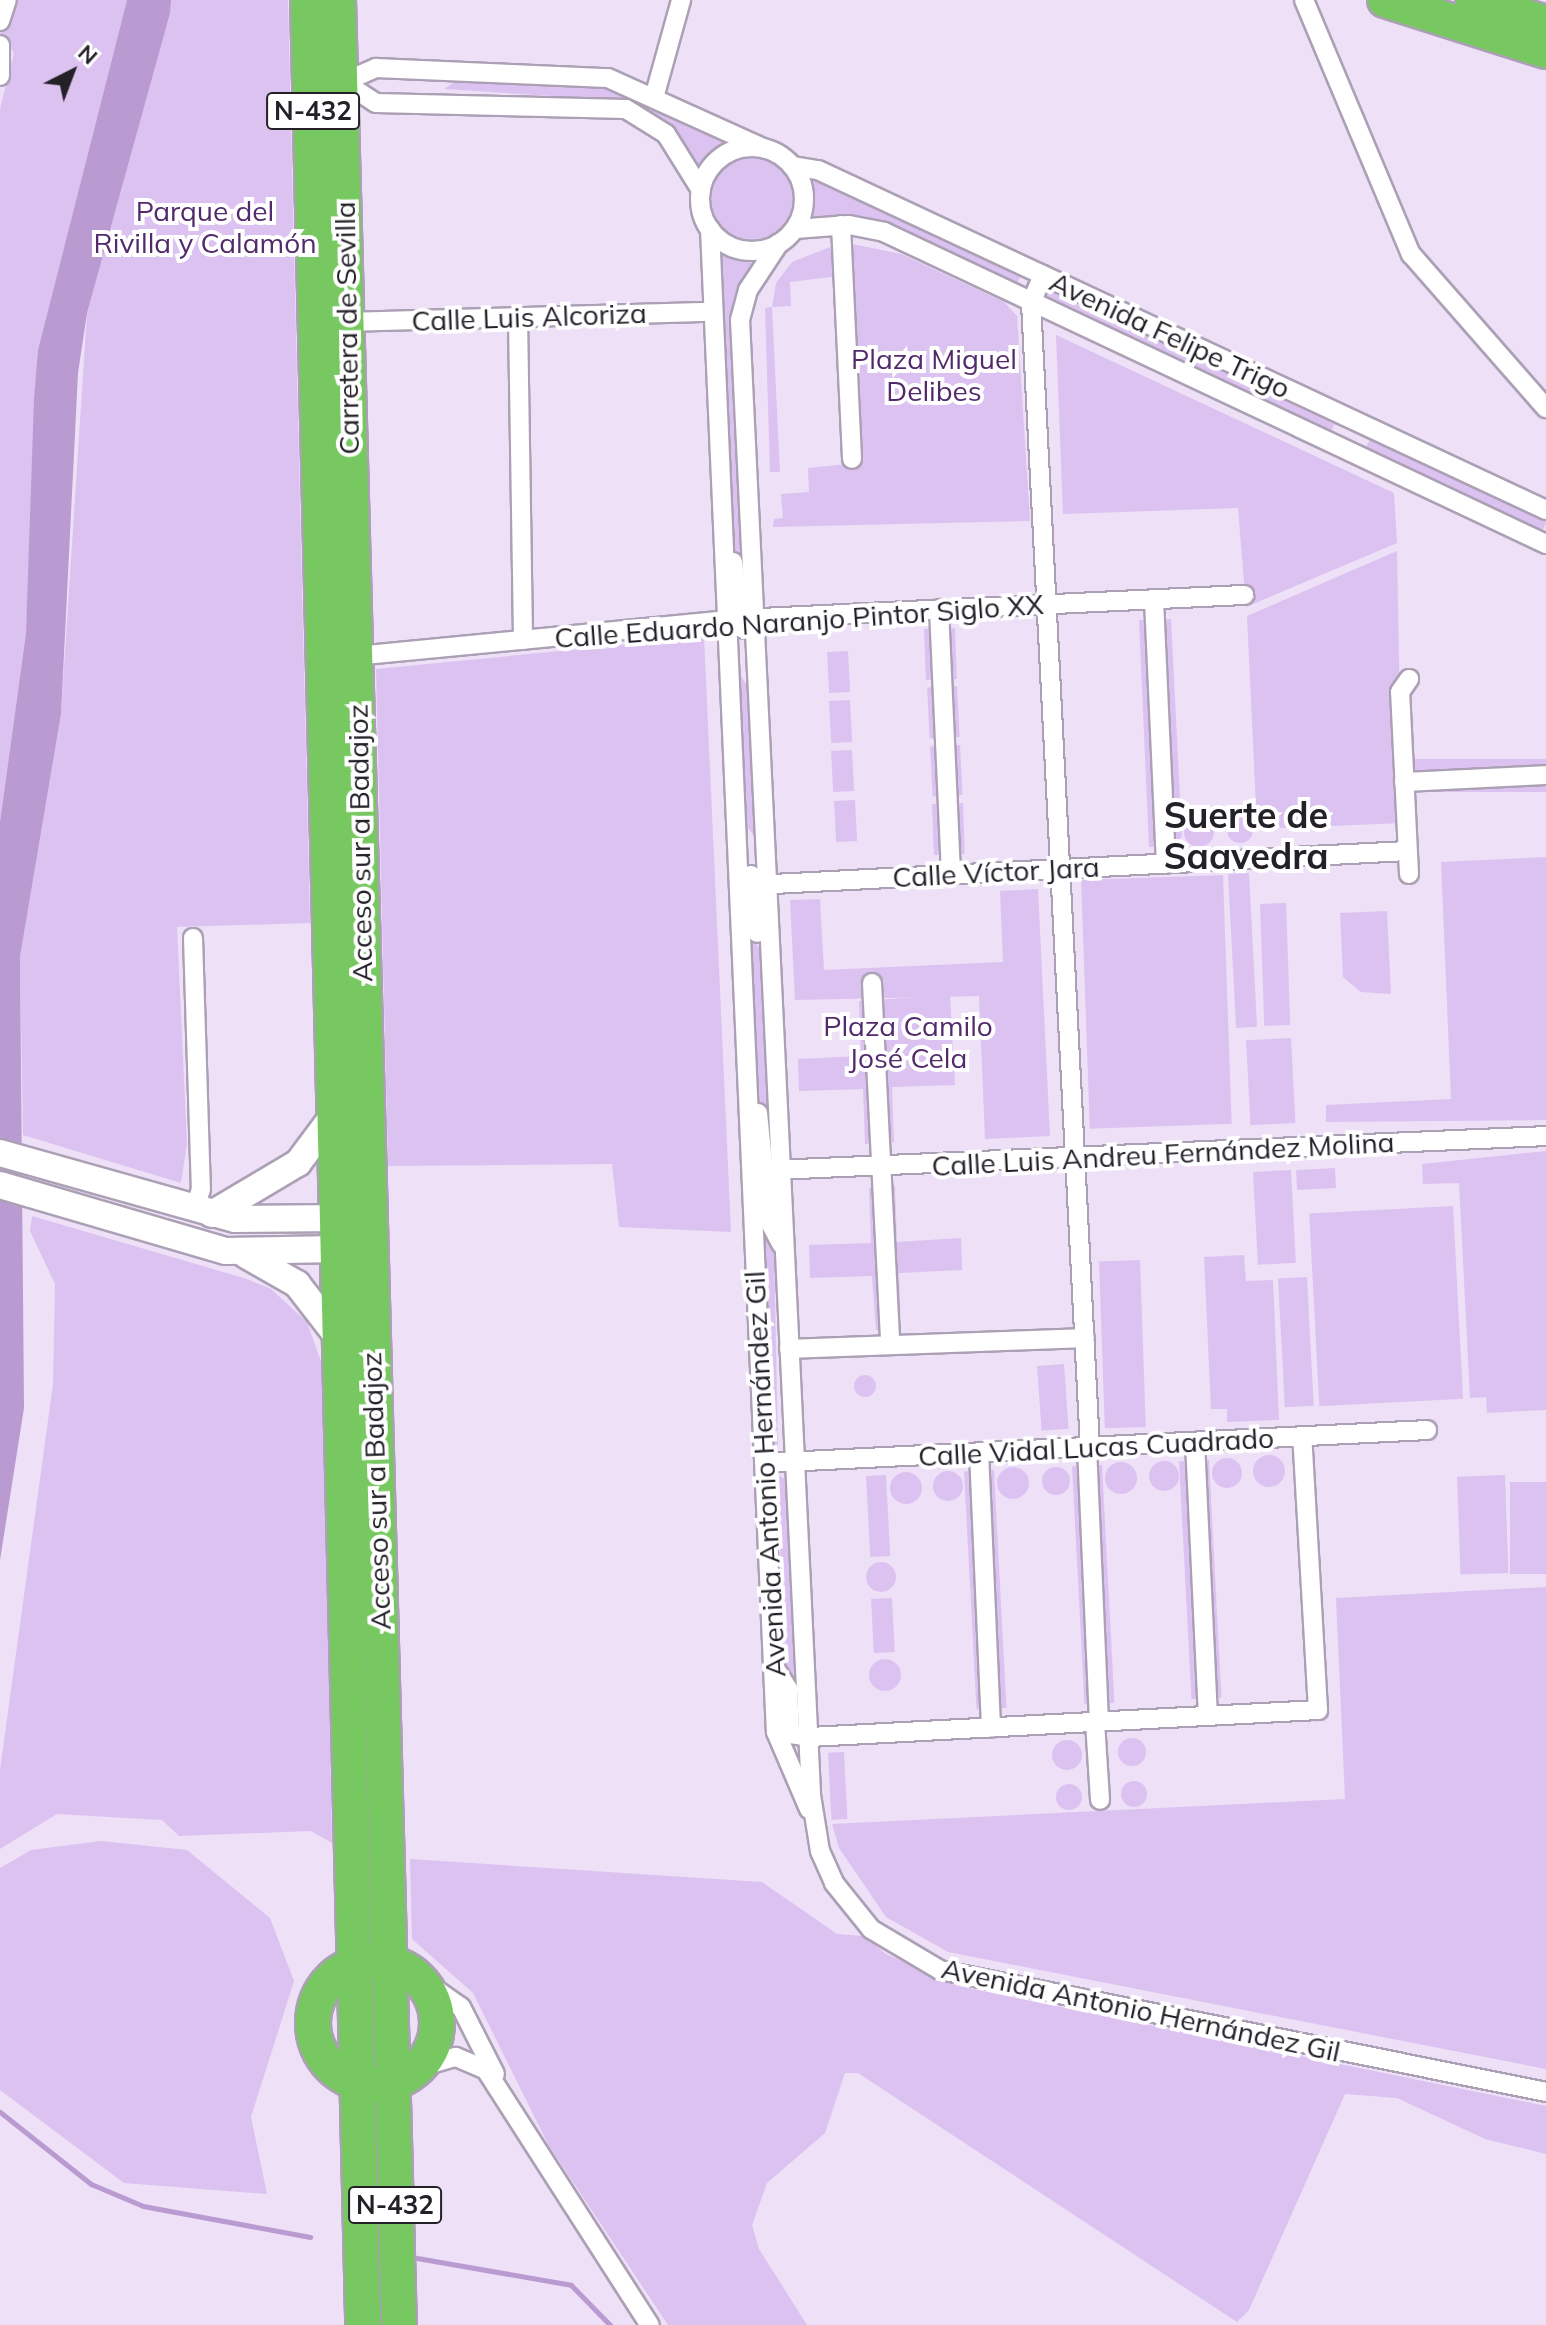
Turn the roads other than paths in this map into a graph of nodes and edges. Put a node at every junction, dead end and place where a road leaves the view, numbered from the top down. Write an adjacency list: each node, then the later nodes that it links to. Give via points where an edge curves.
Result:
1 (7, 0): 8 (street)
2 (338, 0): 11 (highway, Carretera de Sevilla)
3 (681, 0): 16 (street)
4 (1304, 0): 32 (street, via 1411,254)
5 (1385, 0): 12 (highway)
6 (1473, 0): 9 (highway)
7 (308, 9): 15 (street); 22 (highway, Carretera de Sevilla / N-432)
8 (0, 21)
9 (1546, 23)
10 (0, 45): 14 (street)
11 (340, 46): 13 (street); 15 (highway, Carretera de Sevilla / N-432)
12 (1546, 51)
13 (376, 68): 15 (street); 16 (street, via 608,78)
14 (0, 76)
15 (340, 81): 17 (street); 18 (highway, Carretera de Sevilla / N-432); 22 (street, via 322,111)
16 (655, 94): 19 (street)
17 (376, 103): 18 (street); 21 (street, via 617,106 666,134)
18 (341, 128): 31 (highway, Carretera de Sevilla)
19 (765, 149): 20 (street); 21 (street, via 723,155)
20 (792, 166): 25 (street, via 804,195); 27 (street, Avenida Felipe Trigo, via 818,170)
21 (701, 190): 24 (street)
22 (317, 203): 44 (highway, Carretera de Sevilla)
23 (841, 225): 25 (street, Avenida Felipe Trigo); 28 (street, Avenida Felipe Trigo, via 884,232); 35 (street)
24 (710, 229): 26 (street, via 744,250); 29 (street, Avenida Antonio Hernández Gil)
25 (795, 229): 26 (street)
26 (779, 243): 42 (street, Avenida Antonio Hernández Gil, via 748,290 740,320)
27 (1043, 275): 28 (street); 33 (street, Avenida Felipe Trigo)
28 (1031, 303): 34 (street, Avenida Felipe Trigo); 40 (street)
29 (711, 312): 30 (street, Calle Luis Alcoriza); 42 (street, Avenida Antonio Hernández Gil, via 722,550)
30 (518, 318): 31 (street, Calle Luis Alcoriza); 43 (street)
31 (346, 322): 44 (highway, Carretera de Sevilla)
32 (1546, 408)
33 (1357, 422): 34 (street); 36 (street, Avenida Felipe Trigo)
34 (1344, 449): 37 (street, Avenida Felipe Trigo)
35 (852, 459)
36 (1546, 510)
37 (1546, 544)
38 (1244, 595): 39 (street, Calle Eduardo Naranjo Pintor Siglo XX)
39 (1154, 600): 40 (street, Calle Eduardo Naranjo Pintor Siglo XX); 49 (street)
40 (1047, 604): 41 (street, Calle Eduardo Naranjo Pintor Siglo XX); 50 (street)
41 (939, 609): 42 (street, Calle Eduardo Naranjo Pintor Siglo XX); 51 (street)
42 (740, 619): 43 (street, Calle Eduardo Naranjo Pintor Siglo XX); 53 (street, Avenida Antonio Hernández Gil, via 757,681); 53 (street, Avenida Antonio Hernández Gil, via 736,828)
43 (523, 640): 44 (street, Calle Eduardo Naranjo Pintor Siglo XX)
44 (340, 659): 56 (highway, Acceso sur a Badajoz); 64 (highway, Acceso sur a Badajoz)
45 (1409, 679): 47 (street, via 1400,692)
46 (1546, 775): 47 (street)
47 (1404, 782): 48 (street)
48 (1407, 851): 49 (street, Calle Víctor Jara); 52 (street)
49 (1166, 864): 50 (street, Calle Víctor Jara)
50 (1060, 869): 51 (street, Calle Víctor Jara); 59 (street)
51 (951, 874): 53 (street, Calle Víctor Jara)
52 (1409, 874)
53 (753, 885): 61 (street, Avenida Antonio Hernández Gil, via 768,948); 61 (street, Avenida Antonio Hernández Gil, via 749,1102)
54 (193, 938): 63 (street)
55 (872, 983): 60 (street)
56 (336, 1112): 63 (main road, via 289,1171); 64 (highway, Acceso sur a Badajoz)
57 (1546, 1136): 59 (street, Calle Luis Andreu Fernández Molina)
58 (0, 1153): 63 (main road)
59 (1075, 1157): 60 (street, Calle Luis Andreu Fernández Molina); 66 (street)
60 (882, 1168): 61 (street, Calle Luis Andreu Fernández Molina); 68 (street)
61 (766, 1171): 69 (street, Avenida Antonio Hernández Gil, via 784,1250); 76 (street, Avenida Antonio Hernández Gil)
62 (0, 1185): 65 (main road)
63 (204, 1212): 64 (main road)
64 (355, 1232): 65 (main road); 67 (highway, Acceso sur a Badajoz); 84 (highway, Acceso sur a Badajoz)
65 (235, 1251): 67 (main road, via 297,1284)
66 (1085, 1338): 68 (street); 73 (street)
67 (342, 1342): 84 (highway, Acceso sur a Badajoz)
68 (890, 1344): 69 (street)
69 (789, 1349): 75 (street, Avenida Antonio Hernández Gil)
70 (1427, 1430): 71 (street, Calle Vidal Lucas Cuadrado)
71 (1302, 1436): 72 (street, Calle Vidal Lucas Cuadrado); 77 (street, via 1318,1710)
72 (1195, 1442): 73 (street, Calle Vidal Lucas Cuadrado); 77 (street)
73 (1088, 1447): 74 (street, Calle Vidal Lucas Cuadrado); 78 (street)
74 (979, 1452): 75 (street, Calle Vidal Lucas Cuadrado); 79 (street)
75 (796, 1461): 76 (street, Calle Vidal Lucas Cuadrado); 81 (street, Avenida Antonio Hernández Gil)
76 (765, 1463): 80 (street, Avenida Antonio Hernández Gil, via 774,1666)
77 (1208, 1716): 78 (street)
78 (1097, 1722): 79 (street); 82 (street)
79 (991, 1728): 81 (street)
80 (783, 1732): 81 (street); 83 (street, Avenida Antonio Hernández Gil)
81 (810, 1737): 83 (street, Avenida Antonio Hernández Gil)
82 (1100, 1800)
83 (813, 1818): 86 (street, Avenida Antonio Hernández Gil, via 834,1883 851,1908 890,1945 940,1970)
84 (387, 1964): 85 (highway, Acceso sur a Badajoz); 85 (highway, via 436,2023); 85 (highway, via 324,1990 313,2028 328,2065); 87 (street, via 461,2007)
85 (391, 2079): 87 (street, via 472,2059); 88 (highway, Acceso sur a Badajoz); 89 (highway, Acceso sur a Badajoz / N-432)
86 (1546, 2092)
87 (507, 2102): 90 (street)
88 (363, 2325)
89 (399, 2325)
90 (650, 2325)

